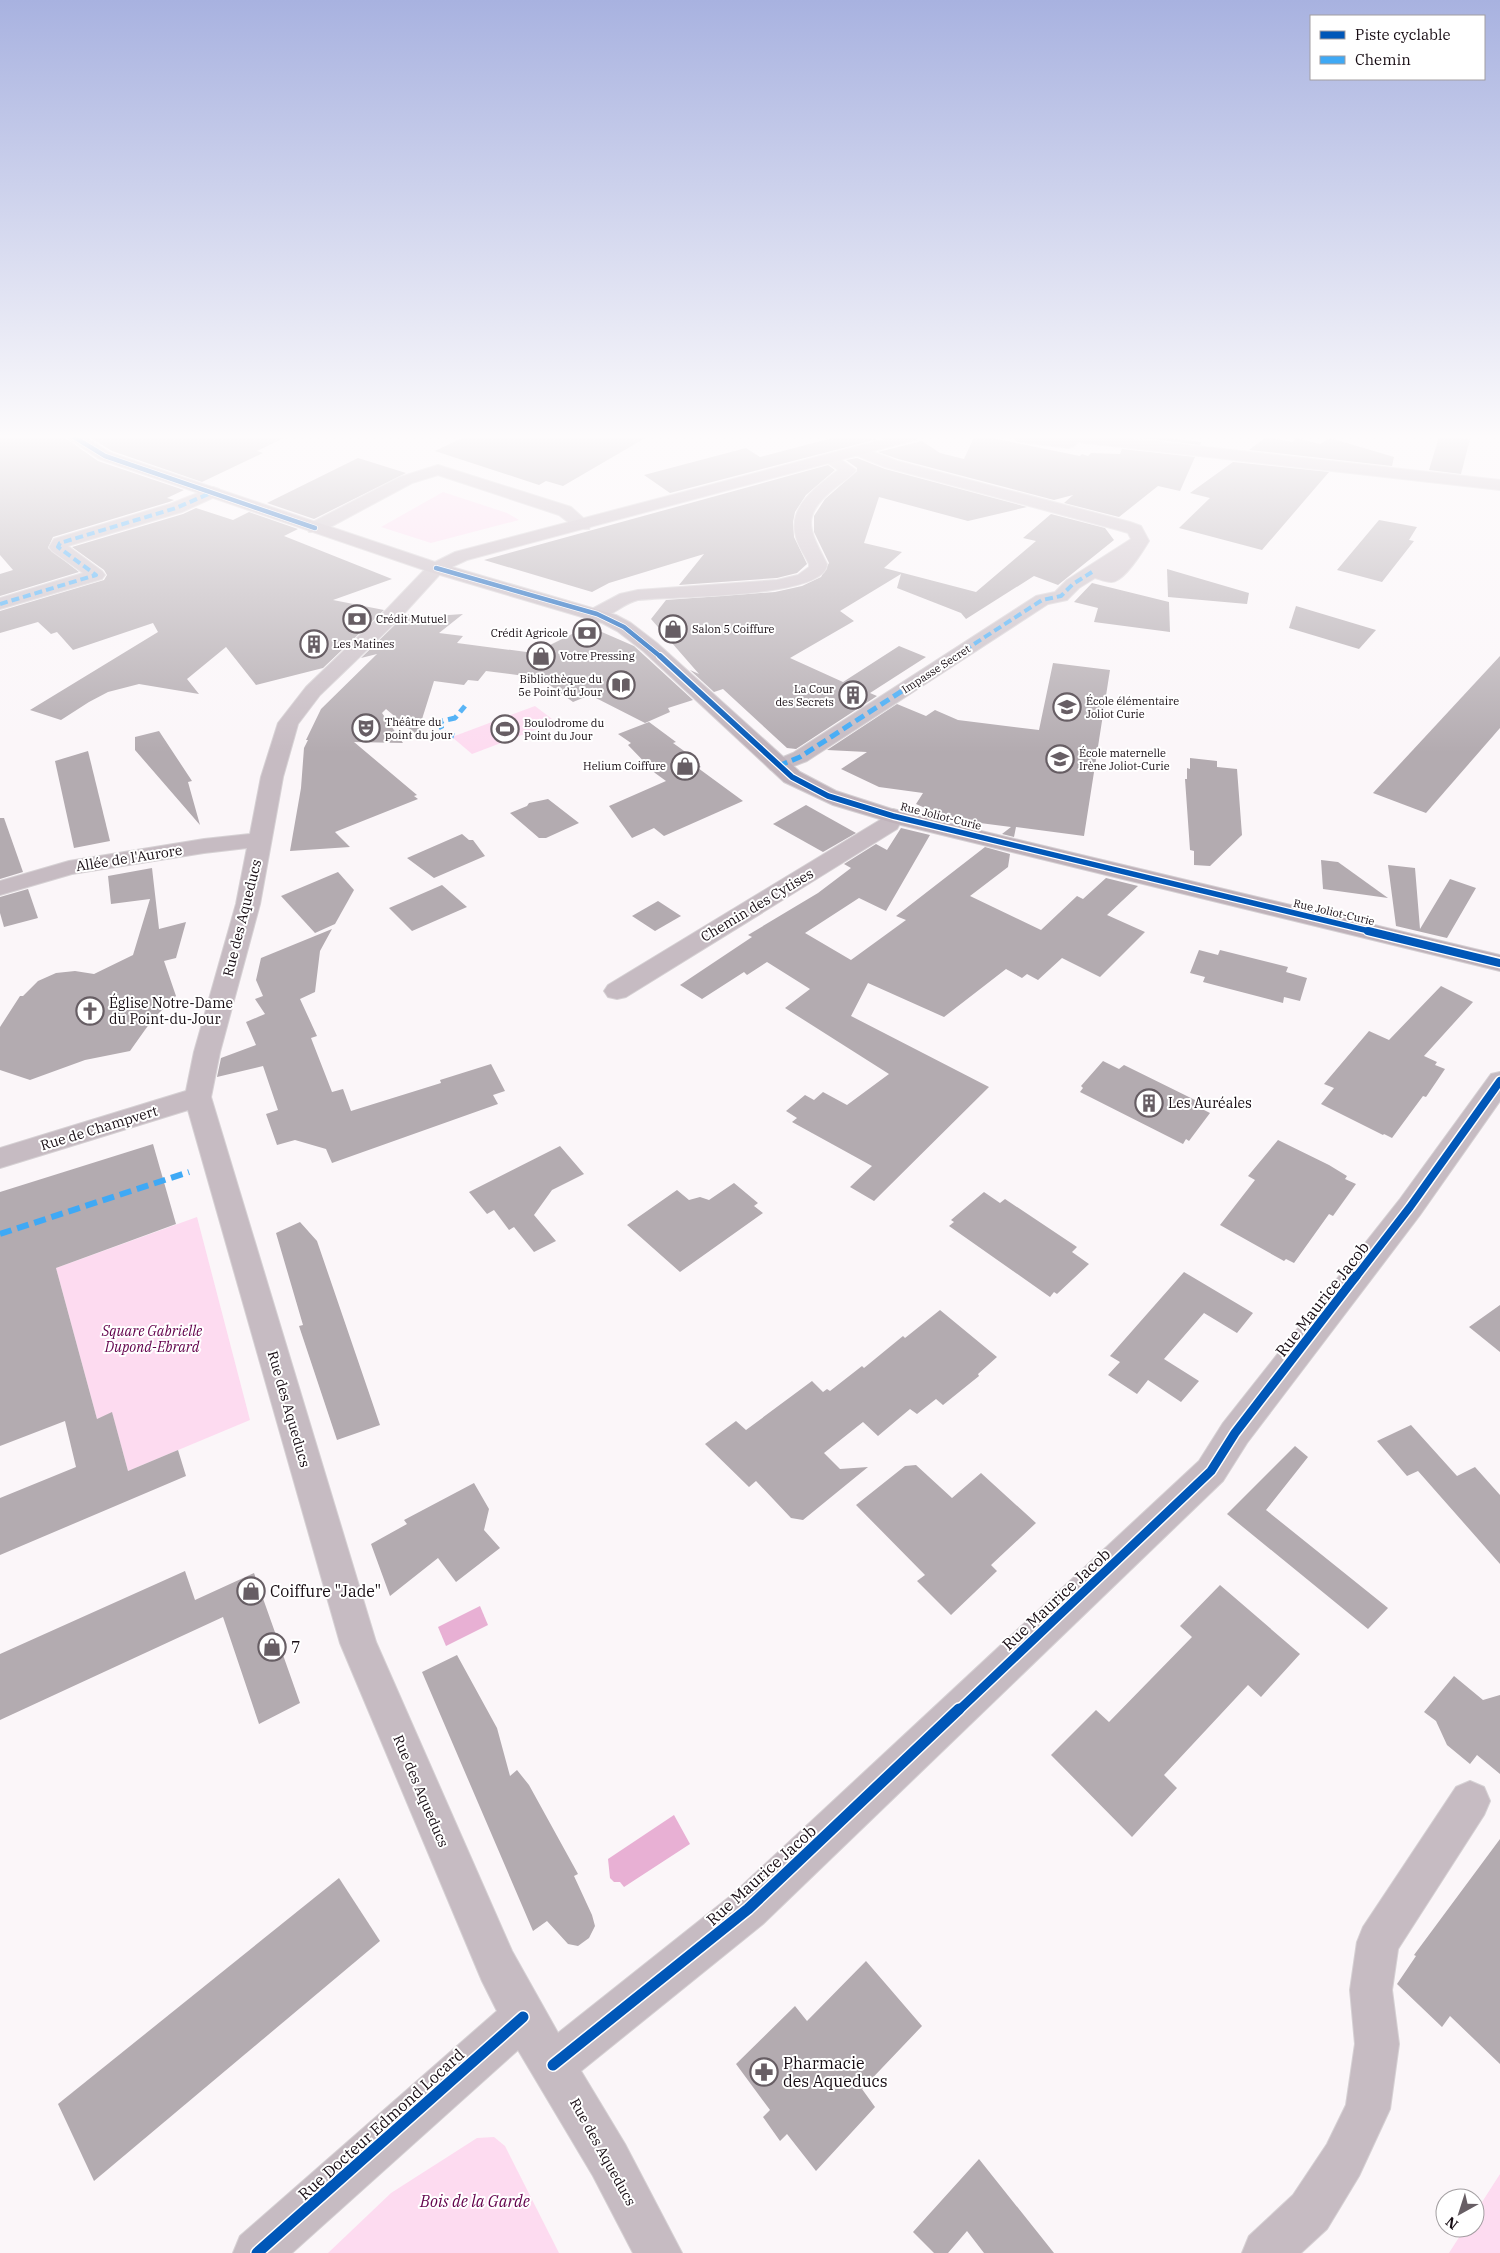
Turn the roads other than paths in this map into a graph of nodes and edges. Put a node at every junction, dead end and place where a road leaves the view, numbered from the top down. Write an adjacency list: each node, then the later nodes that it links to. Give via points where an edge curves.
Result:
1 (63, 542): 7 (street, via 58,547 96,575)
2 (358, 542): 6 (main road, Rue Joliot-Curie)
3 (517, 542): 6 (main road, via 456,558)
4 (808, 542): 8 (street, via 818,568 798,582 638,596 626,598)
5 (1129, 542): 9 (street, Impasse Secret, via 1061,596 1042,600 800,757)
6 (436, 568): 8 (main road, Rue Joliot-Curie); 11 (street, Rue des Aqueducs, via 313,691 292,717 280,746)
7 (0, 604)
8 (597, 614): 9 (main road, Rue Joliot-Curie, via 624,627 650,647)
9 (778, 766): 10 (main road, Rue Joliot-Curie, via 808,788)
10 (893, 816): 13 (main road, Rue Joliot-Curie); 14 (street, Chemin des Cytises, via 889,824)
11 (260, 840): 12 (street, Allée de l'Aurore, via 69,868); 16 (street, Rue des Aqueducs, via 248,904 207,1052)
12 (0, 888)
13 (1500, 963)
14 (617, 991)
15 (1500, 1080): 20 (street, Rue Maurice Jacob, via 1410,1207 1235,1433 1211,1471 748,1909)
16 (198, 1097): 17 (street, Rue de Champvert); 19 (street, Rue des Aqueducs, via 358,1643 475,1918)
17 (0, 1158)
18 (1470, 1801): 23 (street, via 1378,1942 1371,1990 1377,2044 1368,2109 1343,2160 1310,2212)
19 (523, 2017): 20 (street, Rue des Aqueducs); 21 (street, Rue Docteur Edmond Locard)
20 (553, 2065): 22 (street, Rue des Aqueducs)
21 (257, 2253)
22 (658, 2253)
23 (1266, 2253)

